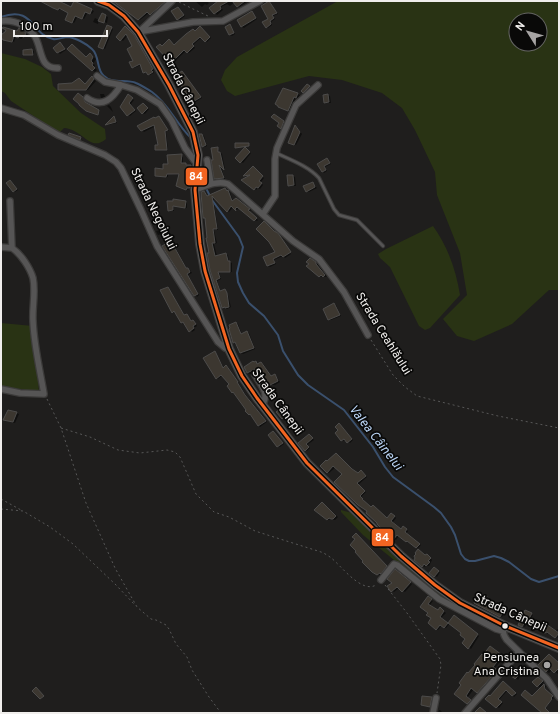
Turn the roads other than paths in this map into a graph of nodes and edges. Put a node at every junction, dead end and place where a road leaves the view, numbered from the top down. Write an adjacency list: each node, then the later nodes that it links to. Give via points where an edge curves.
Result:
1 (98, 1): 5 (street, Strada Cânepii, via 124,16)
2 (172, 1): 5 (street)
3 (260, 1): 5 (street, via 226,20 188,22)
4 (1, 21): 6 (street, via 9,20 29,29 45,62 53,68)
5 (138, 32): 14 (street, Strada Cânepii, via 169,85 192,132 197,148)
6 (58, 68)
7 (97, 76): 8 (street, via 105,82)
8 (122, 85): 10 (street, via 106,101 96,103); 14 (street, via 137,90 160,104)
9 (318, 85): 12 (street, via 296,106)
10 (87, 98)
11 (1, 108): 23 (street, Strada Negoiului, via 17,112 58,135 116,162 165,259 218,342)
12 (276, 153): 18 (street, via 275,196); 19 (lane, via 315,174 339,215 357,220)
13 (207, 160): 15 (street)
14 (197, 164): 16 (street, Strada Cânepii)
15 (211, 184): 16 (street, Strada Ceahlăului); 18 (street, Strada Ceahlăului, via 228,184)
16 (195, 190): 23 (street, Strada Cânepii, via 205,271)
17 (10, 201): 21 (street)
18 (263, 214): 22 (street, Strada Ceahlăului, via 293,241 319,259 344,292)
19 (383, 246)
20 (1, 247): 21 (street)
21 (12, 248): 25 (street, via 27,265 33,279 33,322 44,394)
22 (368, 335)
23 (229, 349): 26 (street, Strada Cânepii, via 242,376)
24 (255, 375): 26 (street, via 266,396)
25 (1, 389)
26 (262, 405): 28 (street, Strada Cânepii, via 306,463 401,556 452,598)
27 (381, 580): 28 (street, via 391,566 397,565 439,599 496,629)
28 (504, 628): 29 (street, Strada Cânepii); 30 (street, via 507,640)
29 (559, 648)
30 (519, 652): 31 (street, via 547,679); 34 (street)
31 (559, 697)
32 (436, 698): 33 (street)
33 (433, 713)
34 (465, 713)

